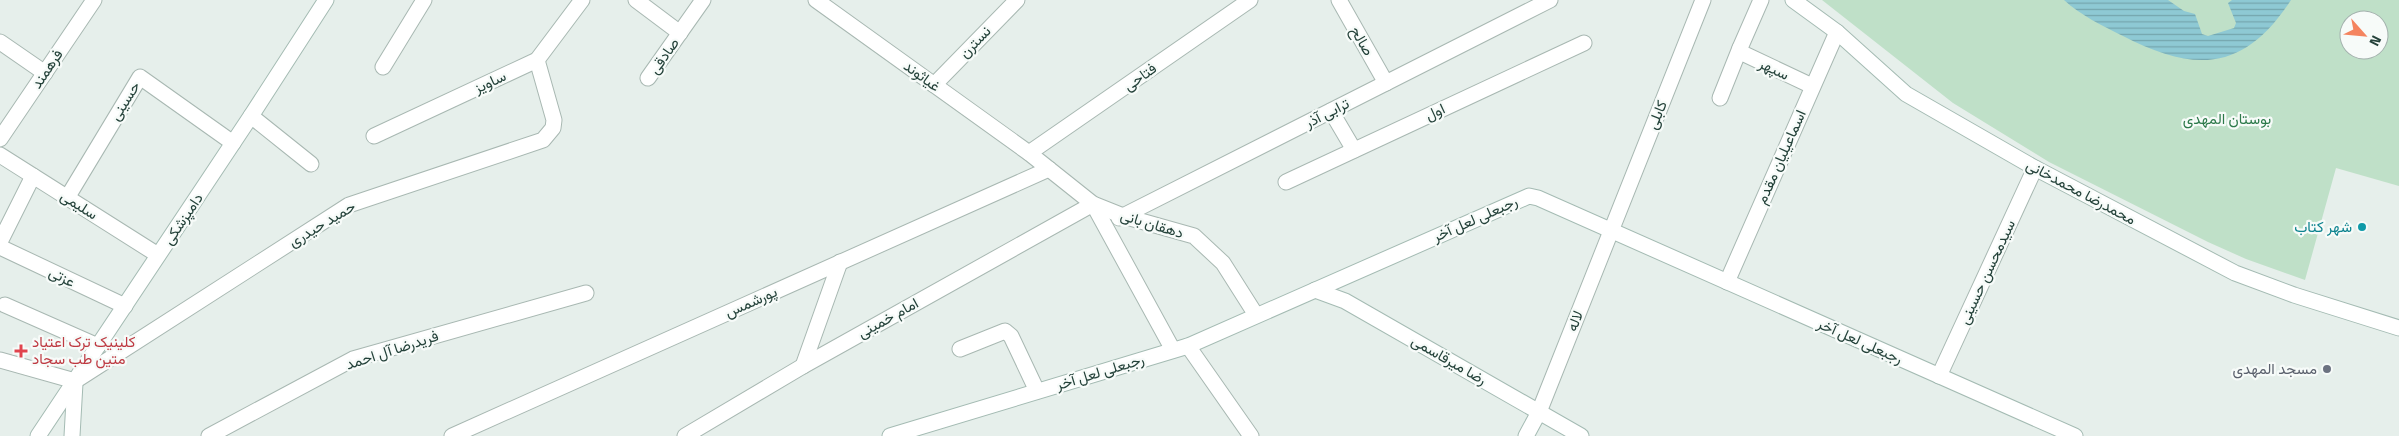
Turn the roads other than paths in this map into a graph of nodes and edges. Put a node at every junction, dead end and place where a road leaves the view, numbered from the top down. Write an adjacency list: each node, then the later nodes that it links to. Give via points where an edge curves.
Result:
1 (94, 0): 22 (street, فرهمند)
2 (326, 0): 29 (street, دامپزشکی)
3 (424, 0): 21 (street)
4 (582, 0): 20 (street, ساویز)
5 (636, 0): 16 (street, صادقی)
6 (703, 0): 16 (street, صادقی)
7 (818, 0): 25 (street, غیاثوند)
8 (1017, 0): 25 (street, نسترن)
9 (1250, 0): 34 (street, فتاحی)
10 (1339, 0): 24 (street, صالح)
11 (1550, 0): 24 (street, ترابی آذر)
12 (1703, 0): 45 (street, کابلی)
13 (1761, 0): 19 (street)
14 (1793, 0): 15 (street, محمدرضا محمدخانی)
15 (1837, 32): 26 (street, اسماعیلیان مقدم); 37 (street, محمدرضا محمدخانی, via 1906,94)
16 (680, 33): 23 (street, صادقی)
17 (1584, 43): 33 (street, اول)
18 (1, 46): 22 (street)
19 (1740, 48): 26 (street, سپهر, via 1745,55); 27 (street)
20 (537, 60): 30 (street, ساویز); 64 (street, حمید حیدری, via 554,120 553,128 542,140 349,205)
21 (383, 67)
22 (45, 73): 31 (street, فرهمند)
23 (648, 78)
24 (1386, 83): 28 (street, ترابی آذر)
25 (934, 85): 34 (street, غیاثوند)
26 (1812, 86): 50 (street, اسماعیلیان مقدم)
27 (1720, 98)
28 (1331, 111): 33 (street); 43 (street, ترابی آذر)
29 (251, 116): 32 (street, دامپزشکی); 36 (street)
30 (374, 136)
31 (0, 139)
32 (233, 143): 41 (street, حسینی, via 140,77); 48 (street, دامپزشکی)
33 (1354, 150): 40 (street, اول)
34 (1029, 153): 38 (street, دهقان بانی)
35 (0, 155): 39 (street, سلیمی)
36 (311, 164)
37 (2035, 168): 56 (street, محمدرضا محمدخانی, via 2235,273); 63 (street, سیدمحسن حسینی)
38 (1049, 169): 42 (street, دهقان بانی); 49 (street, پورشمس)
39 (33, 176): 41 (street, سلیمی); 46 (street)
40 (1286, 182)
41 (67, 198): 48 (street, سلیمی)
42 (1093, 204): 43 (street, دهقان بانی); 44 (street); 62 (street, امام خمینی)
43 (1123, 216): 44 (street, ترابی آذر); 55 (street, دهقان بانی, via 1194,236 1223,263)
44 (1104, 226): 60 (street)
45 (1611, 230): 50 (street, رجبعلی لعل آخر); 51 (street, رجبعلی لعل آخر, via 1529,196); 66 (street, لاله)
46 (0, 242)
47 (0, 247): 54 (street, عزتی)
48 (158, 256): 54 (street, دامپزشکی)
49 (840, 262): 62 (street); 70 (street, پورشمس)
50 (1727, 282): 63 (street, رجبعلی لعل آخر)
51 (1314, 290): 55 (street, رجبعلی لعل آخر); 66 (street, رضا میرقاسمی, via 1345,301)
52 (586, 294): 69 (street, فریدرضا آل احمد, via 353,359)
53 (5, 305): 57 (street)
54 (125, 306): 57 (street, دامپزشکی)
55 (1256, 315): 58 (street, رجبعلی لعل آخر)
56 (2399, 328)
57 (98, 346): 64 (street, دامپزشکی)
58 (1188, 346): 60 (street, رجبعلی لعل آخر); 73 (street)
59 (960, 348): 65 (street, via 1005,331 1011,336)
60 (1173, 350): 65 (street, رجبعلی لعل آخر)
61 (0, 360): 64 (street)
62 (803, 366): 71 (street, امام خمینی)
63 (1939, 376): 76 (street, رجبعلی لعل آخر)
64 (75, 381): 67 (street, دامپزشکی); 68 (street)
65 (1037, 391): 72 (street, رجبعلی لعل آخر)
66 (1539, 412): 74 (street, لاله); 75 (street, رضا میرقاسمی)
67 (38, 436)
68 (72, 436)
69 (209, 436)
70 (452, 436)
71 (685, 436)
72 (890, 436)
73 (1251, 436)
74 (1526, 436)
75 (1581, 436)
76 (2075, 436)

